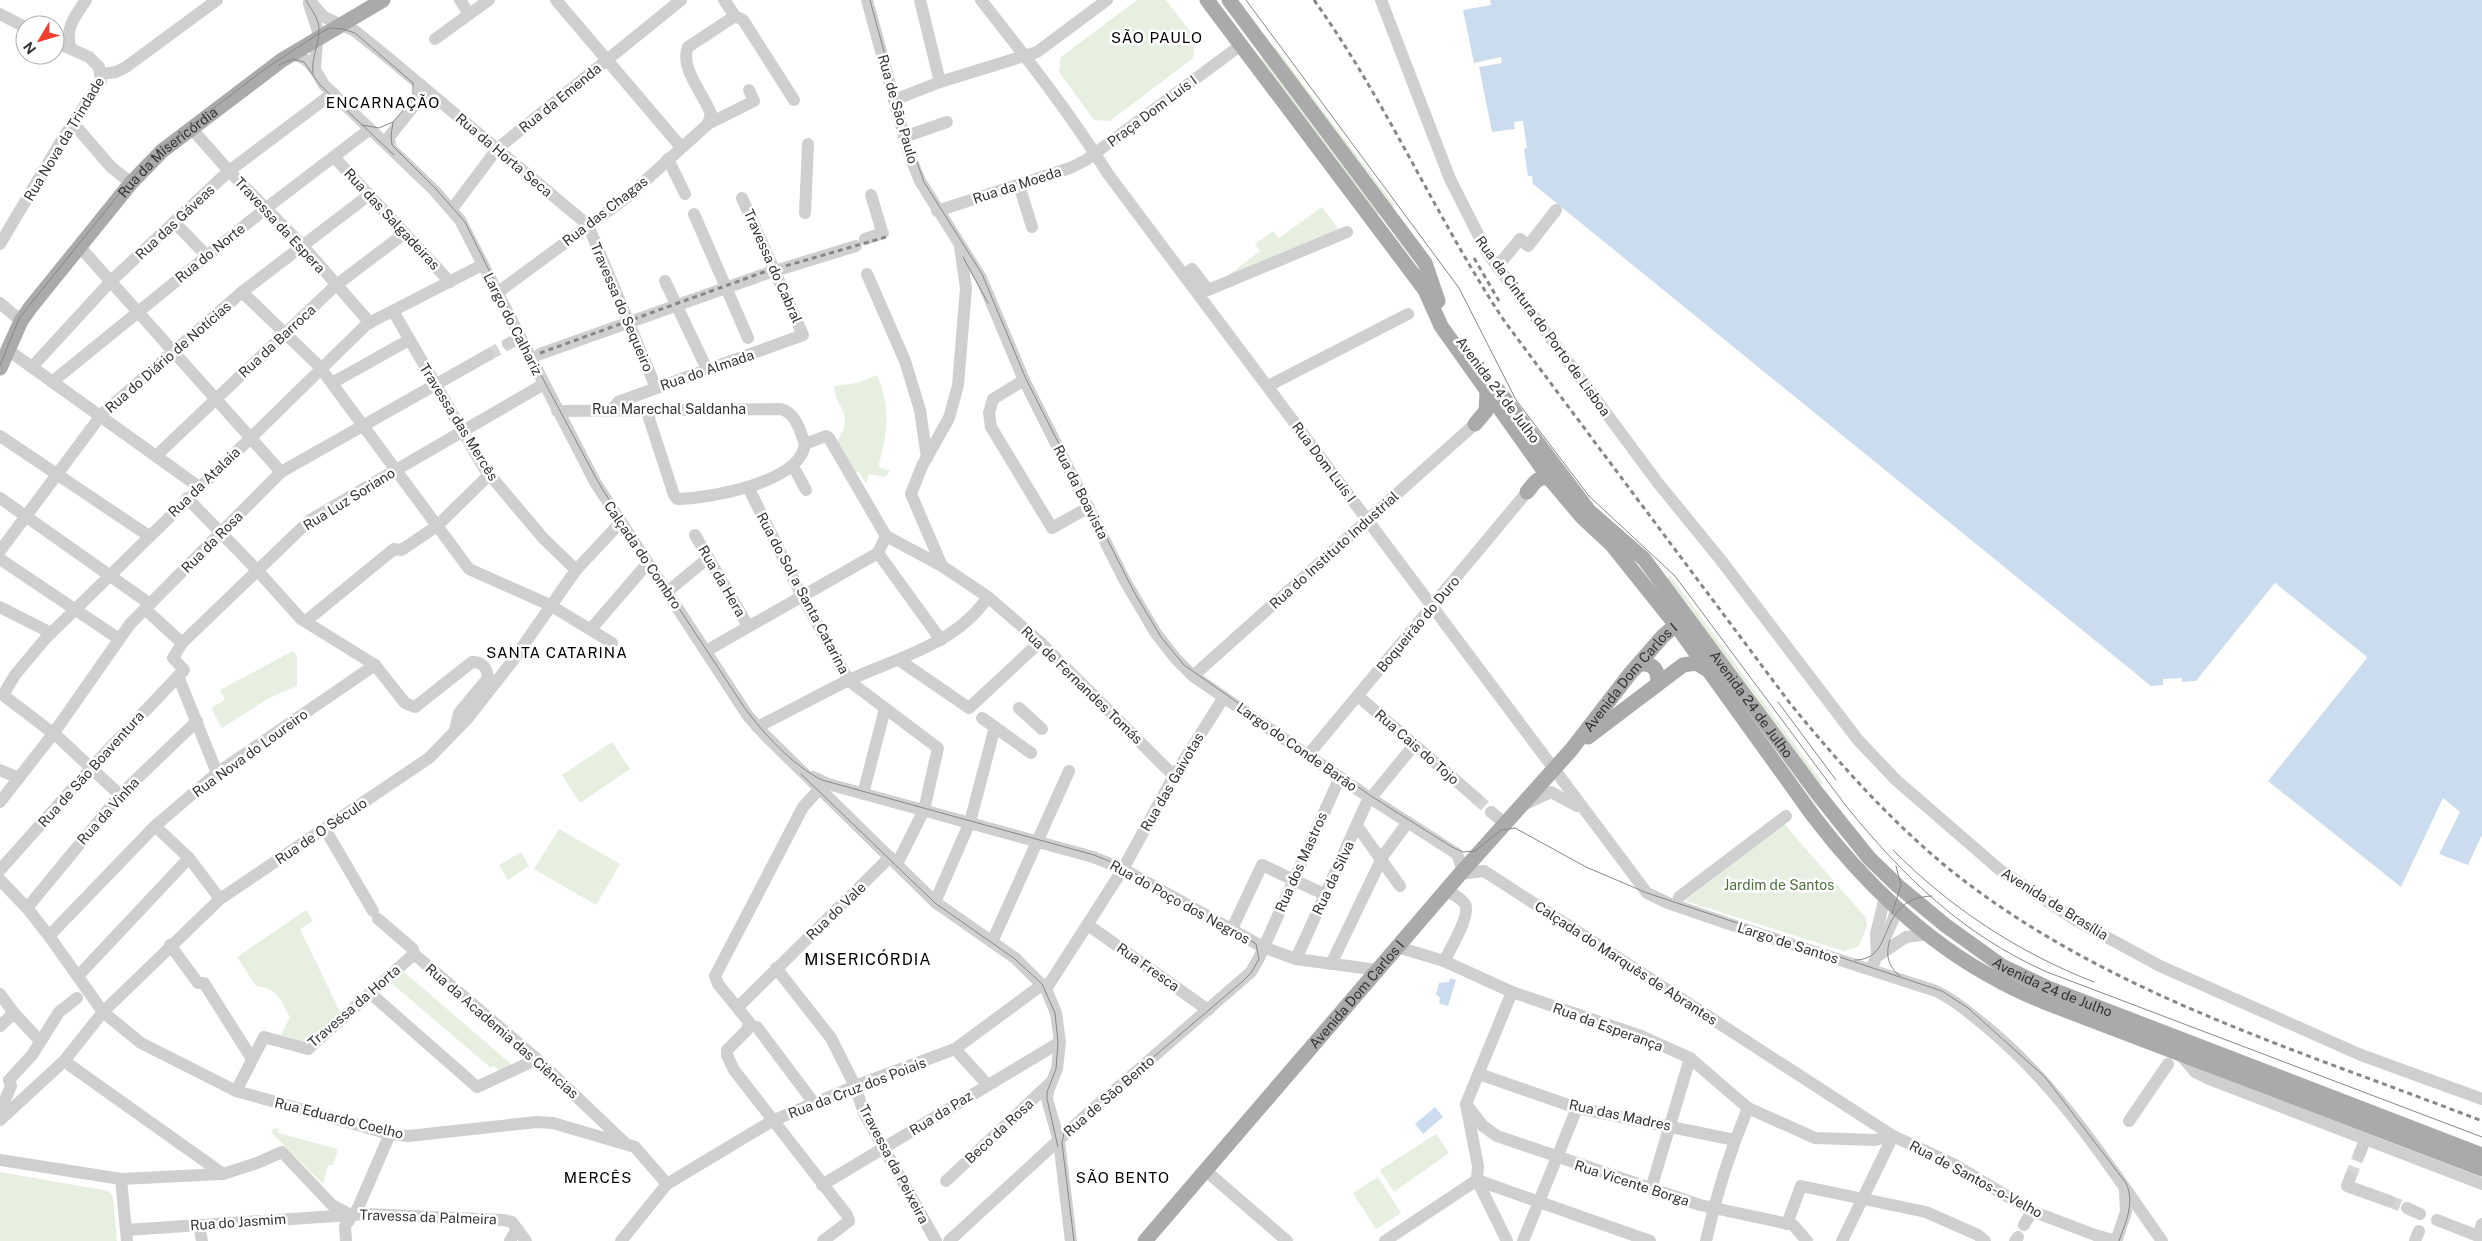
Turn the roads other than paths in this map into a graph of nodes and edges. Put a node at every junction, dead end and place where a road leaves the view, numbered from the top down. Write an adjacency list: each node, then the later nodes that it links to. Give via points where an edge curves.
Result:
1 (86, 0): 27 (street, via 70,26 68,38)
2 (308, 0): 21 (street, Rua da Horta Seca, via 324,17); 23 (street)
3 (383, 0): 21 (main road, Rua da Misericórdia)
4 (460, 0): 18 (street)
5 (489, 0): 18 (street)
6 (556, 0): 30 (street)
7 (682, 0): 30 (street, Rua da Emenda)
8 (724, 0): 19 (street)
9 (867, 0): 38 (street, Rua de São Paulo)
10 (920, 0): 33 (street)
11 (981, 0): 29 (street, Praça Dom Luís I)
12 (1107, 0): 29 (street, via 1038,52)
13 (1207, 0): 25 (main road, Avenida 24 de Julho)
14 (1229, 0): 22 (main road, Avenida 24 de Julho)
15 (1381, 0): 78 (street, Rua da Cintura do Porto de Lisboa, via 1450,179 1474,230)
16 (213, 1): 32 (street, Rua Nova da Trindade, via 126,67)
17 (0, 14): 20 (street)
18 (469, 14): 24 (street)
19 (735, 16): 37 (street, via 743,20); 39 (street, via 688,47 685,55 686,65)
20 (15, 22)
21 (344, 24): 23 (main road, Rua da Misericórdia); 34 (street, Rua da Horta Seca)
22 (1255, 34): 25 (main road); 175 (main road, Avenida 24 de Julho, via 1425,263 1444,316 1508,404 1589,511 1644,559)
23 (318, 37): 28 (main road, Rua da Misericórdia); 31 (street)
24 (434, 39)
25 (1241, 45): 50 (street, Praça Dom Luís I); 118 (main road, Avenida 24 de Julho, via 1425,290 1441,326)
26 (65, 46): 27 (street)
27 (71, 49): 32 (street, via 89,57)
28 (289, 56): 31 (street, via 298,56); 43 (main road, Rua da Misericórdia)
29 (1025, 56): 33 (street); 50 (street, Praça Dom Luís I)
30 (607, 60): 48 (street); 49 (street, Rua da Emenda)
31 (315, 68): 36 (street, Largo do Calhariz)
32 (102, 74): 41 (street, Rua Nova da Trindade, via 98,88)
33 (940, 82): 38 (street)
34 (420, 84): 42 (street, via 420,98); 49 (street, Rua da Horta Seca)
35 (749, 90): 39 (street, Rua das Chagas, via 754,101)
36 (333, 93): 44 (street, Largo do Calhariz); 53 (street, Rua das Gáveas)
37 (794, 100)
38 (894, 100): 45 (street, Rua de São Paulo)
39 (710, 119): 48 (street, Rua das Chagas)
40 (947, 122): 45 (street)
41 (73, 123): 54 (street, via 111,167); 71 (street, Rua Nova da Trindade)
42 (400, 123): 44 (street, via 389,129); 47 (street, via 389,137)
43 (191, 128): 53 (street, Travessa da Espera); 54 (main road, Rua da Misericórdia, via 162,151)
44 (371, 130): 47 (street, Largo do Calhariz); 51 (street, Rua do Norte)
45 (904, 137): 63 (street, Rua de São Paulo, via 920,181)
46 (808, 144): 64 (street)
47 (390, 147): 61 (street, Largo do Calhariz)
48 (681, 147): 52 (street, Rua das Chagas)
49 (497, 149): 61 (street, Rua da Emenda); 67 (street, Rua da Horta Seca)
50 (1095, 154): 55 (street, Rua da Moeda, via 1070,168); 81 (street, Rua Dom Luís I)
51 (334, 157): 57 (street, Rua das Salgadeiras); 60 (street, Rua do Norte)
52 (668, 159): 56 (street); 67 (street, Rua das Chagas, via 626,198)
53 (229, 171): 60 (street, Travessa da Espera); 66 (street, Rua das Gáveas)
54 (131, 183): 74 (main road, Rua da Misericórdia)
55 (1019, 185): 63 (street, Rua da Moeda); 68 (street)
56 (685, 194)
57 (369, 195): 69 (street, Rua das Salgadeiras); 73 (street, Rua do Diário de Notícias)
58 (871, 195): 79 (street, via 882,230 860,242)
59 (742, 198): 79 (street, Travessa do Cabral)
60 (265, 209): 73 (street, Travessa da Espera); 75 (street, Rua do Norte)
61 (452, 209): 77 (street, Largo do Calhariz, via 468,232)
62 (1556, 210): 78 (street, via 1528,246 1520,239)
63 (938, 211): 72 (street, Rua de São Paulo)
64 (805, 213)
65 (694, 214): 86 (street)
66 (174, 222): 75 (street); 82 (street, Rua das Gáveas)
67 (588, 225): 88 (street, Rua das Chagas); 95 (street, Travessa do Sequeiro)
68 (1032, 227)
69 (405, 232): 84 (street, Rua das Salgadeiras); 85 (street, Rua da Barroca)
70 (1347, 232): 81 (street, via 1208,290 1192,269)
71 (2, 237)
72 (960, 243): 76 (street, Rua de São Paulo); 131 (street, via 966,288 958,385 949,418)
73 (302, 245): 85 (street, Travessa da Espera); 87 (street, Rua do Diário de Notícias)
74 (79, 246): 82 (street); 94 (main road, Rua da Misericórdia)
75 (207, 256): 92 (street, Rua do Norte)
76 (972, 263): 111 (street, Rua da Boavista)
77 (482, 265): 84 (street, Rua da Atalaia); 88 (street, Largo do Calhariz)
78 (1497, 267): 161 (street, Rua da Cintura do Porto de Lisboa, via 1658,483)
79 (774, 271): 86 (street); 98 (street, Travessa do Cabral)
80 (867, 274): 131 (street, via 915,393)
81 (1184, 275): 116 (street, Rua Dom Luís I)
82 (110, 281): 92 (street); 108 (street, Rua das Gáveas)
83 (665, 281): 90 (street)
84 (450, 282): 91 (street, Rua da Atalaia)
85 (335, 286): 96 (street, Travessa da Espera); 97 (street, Rua da Barroca)
86 (725, 287): 90 (street); 100 (street)
87 (242, 292): 97 (street); 104 (street, Rua do Diário de Notícias)
88 (497, 293): 99 (street, Largo do Calhariz)
89 (0, 303): 94 (street)
90 (676, 304): 95 (street); 107 (street)
91 (393, 311): 96 (street, Rua da Atalaia); 101 (street, Travessa das Mercês)
92 (138, 312): 104 (street); 112 (street, Rua do Norte)
93 (1408, 314): 116 (street)
94 (21, 321): 103 (main road, Rua da Misericórdia)
95 (627, 322): 105 (street); 117 (street, Travessa do Sequeiro)
96 (370, 323): 110 (street, Rua da Atalaia)
97 (286, 333): 110 (street); 119 (street, Rua da Barroca)
98 (803, 335): 117 (street, Rua do Almada)
99 (519, 338): 102 (street); 114 (street, Largo do Calhariz)
100 (748, 338)
101 (409, 340): 113 (street); 115 (street, Travessa das Mercês)
102 (508, 344)
103 (8, 350): 108 (street); 109 (main road, Rua da Misericórdia)
104 (173, 353): 119 (street); 123 (street, Rua do Diário de Notícias)
105 (540, 354)
106 (488, 355): 115 (street, Rua da Rosa)
107 (705, 365)
108 (32, 367): 112 (street)
109 (0, 368)
110 (322, 369): 113 (street); 128 (street, Rua da Atalaia)
111 (1024, 380): 144 (street, Rua da Boavista); 144 (street, via 993,400 989,413 992,426 1052,528)
112 (52, 382): 123 (street)
113 (332, 382): 124 (street)
114 (544, 384): 122 (street, Calçada do Combro); 126 (street, Rua Luz Soriano)
115 (434, 385): 124 (street, Rua da Rosa); 126 (street, Travessa das Mercês)
116 (1268, 386): 146 (street, Rua Dom Luís I)
117 (656, 388): 120 (street, Rua do Almada, via 618,402)
118 (1487, 393): 125 (main road, via 1486,412); 137 (main road, Avenida 24 de Julho)
119 (216, 398): 128 (street); 130 (street, Rua da Barroca)
120 (613, 409): 121 (street, Rua Marechal Saldanha); 122 (street, Rua Marechal Saldanha)
121 (646, 409): 129 (street, Rua Marechal Saldanha, via 781,409 794,418); 139 (street, via 676,498)
122 (558, 411): 147 (street, Calçada do Combro)
123 (100, 416): 130 (street); 135 (street, Rua do Diário de Notícias)
124 (363, 424): 133 (street); 134 (street, Rua da Rosa)
125 (1475, 424): 146 (street, Rua do Instituto Industrial)
126 (461, 431): 133 (street, Rua Luz Soriano); 136 (street, Travessa das Mercês)
127 (0, 436): 135 (street)
128 (251, 437): 134 (street); 138 (street, Rua da Atalaia)
129 (806, 444): 132 (street, via 802,458); 152 (street, via 826,436 829,438)
130 (156, 456): 138 (street)
131 (927, 458): 158 (street, via 911,494)
132 (793, 466): 139 (street); 140 (street)
133 (396, 468): 148 (street); 159 (street, Rua Luz Soriano, via 310,520)
134 (282, 472): 149 (street, Rua da Rosa)
135 (58, 475): 145 (street, Rua do Diário de Notícias); 151 (street)
136 (489, 475): 148 (street); 160 (street, Travessa das Mercês, via 543,538)
137 (1549, 478): 141 (main road, via 1542,476 1537,479); 172 (main road, Avenida 24 de Julho, via 1582,517 1612,545)
138 (199, 487): 143 (street, Rua da Atalaia)
139 (748, 487): 164 (street, Rua do Sol a Santa Catarina)
140 (806, 490)
141 (1527, 492): 168 (street, Boqueirão do Duro)
142 (0, 498): 145 (street)
143 (187, 498): 149 (street); 151 (street, Rua da Atalaia)
144 (1089, 507): 187 (street, Rua da Boavista, via 1142,610 1166,647)
145 (27, 516): 153 (street, Rua do Diário de Notícias); 162 (street)
146 (1367, 520): 168 (street, Rua Dom Luís I); 187 (street, Rua do Instituto Industrial)
147 (620, 523): 157 (street, Calçada do Combro); 160 (street, Rua de O Século)
148 (437, 526): 166 (street, via 469,569); 171 (street, via 401,550 394,549)
149 (220, 532): 159 (street); 167 (street, Rua da Rosa)
150 (695, 535): 155 (street, Rua da Hera)
151 (149, 536): 162 (street, Rua da Atalaia)
152 (886, 536): 154 (street); 158 (street, Rua de Fernandes Tomás)
153 (0, 551)
154 (878, 553): 164 (street); 178 (street)
155 (708, 558): 163 (street); 173 (street, Rua da Hera)
156 (0, 559): 170 (street)
157 (647, 564): 163 (street, Calçada do Combro); 174 (street)
158 (942, 566): 165 (street, Rua de Fernandes Tomás)
159 (257, 570): 171 (street); 180 (street, Rua Luz Soriano)
160 (576, 570): 166 (street, Rua de O Século)
161 (1728, 570): 293 (street, Avenida de Brasília, via 1858,740 1896,780 2000,870 2077,921 2191,982 2360,1055)
162 (111, 575): 167 (street); 170 (street, Rua da Atalaia)
163 (667, 592): 182 (street, Calçada do Combro)
164 (802, 596): 173 (street); 188 (street, Rua do Sol a Santa Catarina)
165 (988, 597): 178 (street); 179 (street, Rua de Fernandes Tomás)
166 (550, 605): 174 (street); 200 (street, Rua de O Século, via 511,663)
167 (147, 607): 177 (street, Rua da Rosa); 180 (street)
168 (1432, 607): 191 (street, Boqueirão do Duro); 208 (street, Rua Dom Luís I)
169 (1, 610): 176 (street)
170 (75, 610): 176 (street, Rua da Atalaia); 177 (street)
171 (306, 620): 184 (street)
172 (1676, 625): 175 (main road, Avenida Dom Carlos I, via 1687,625); 185 (main road, Avenida Dom Carlos I); 189 (main road, Avenida 24 de Julho)
173 (748, 626): 182 (street)
174 (591, 629): 181 (street)
175 (1698, 631): 242 (main road, Avenida 24 de Julho, via 1850,836)
176 (51, 633): 201 (street, Rua da Atalaia, via 15,675 3,695)
177 (119, 639): 201 (street, Rua da Rosa)
178 (941, 640): 183 (street)
179 (1040, 642): 183 (street, via 969,708); 212 (street, Rua de Fernandes Tomás)
180 (182, 643): 186 (street, via 173,658)
181 (612, 643)
182 (706, 651): 197 (street, Calçada do Combro)
183 (899, 660): 188 (street)
184 (375, 665): 200 (street, via 404,703 415,707 472,662 482,664 488,678 459,713); 211 (street, Rua Nova do Loureiro)
185 (1638, 665): 190 (main road, via 1648,664 1655,669); 204 (main road, Avenida Dom Carlos I)
186 (181, 673): 196 (street); 207 (street, Rua de São Boaventura)
187 (1193, 676): 192 (street, Rua da Boavista)
188 (849, 680): 194 (street, Rua do Sol a Santa Catarina); 197 (street)
189 (1717, 680): 190 (main road, Avenida Dom Carlos I, via 1705,667 1691,663 1683,665); 249 (main road, Avenida 24 de Julho, via 1833,842)
190 (1657, 684): 204 (main road, Avenida Dom Carlos I)
191 (1358, 696): 202 (street, Rua Cais do Tojo); 206 (street, Boqueirão do Duro)
192 (1224, 697): 206 (street, Largo do Conde Barão); 212 (street, Rua das Gaivotas)
193 (1019, 708): 199 (street)
194 (885, 709): 203 (street, Rua do Sol a Santa Catarina); 217 (street)
195 (982, 718): 198 (street)
196 (197, 721): 211 (street); 216 (street, Rua da Vinha)
197 (754, 724): 215 (street, Calçada do Combro)
198 (995, 727): 205 (street); 226 (street)
199 (1042, 729)
200 (455, 733): 231 (street, Rua de O Século, via 429,758)
201 (53, 734): 207 (street); 214 (street, Rua da Rosa)
202 (1414, 745): 218 (street, Rua da Silva); 219 (street, Rua Cais do Tojo)
203 (938, 748): 222 (street, Rua do Vale)
204 (1571, 750): 208 (main road, Avenida Dom Carlos I)
205 (1031, 753)
206 (1308, 755): 213 (street, Largo do Conde Barão)
207 (91, 768): 216 (street); 237 (street, Rua de São Boaventura)
208 (1554, 769): 221 (main road, Avenida Dom Carlos I); 223 (street, Rua Dom Luís I)
209 (0, 770): 214 (street)
210 (1069, 770): 232 (street)
211 (218, 773): 229 (street, Rua Nova do Loureiro)
212 (1174, 776): 236 (street, Rua das Gaivotas)
213 (1340, 776): 218 (street, Largo do Conde Barão); 239 (street, Rua dos Mastros)
214 (19, 778): 220 (street, Rua da Rosa)
215 (822, 786): 217 (street, Rua do Poço dos Negros); 235 (street, Calçada do Combro); 273 (street, via 803,807 716,973 718,984)
216 (120, 794): 250 (street, Rua da Vinha)
217 (865, 794): 222 (street, Rua do Poço dos Negros)
218 (1370, 798): 227 (street); 230 (street, Rua da Silva)
219 (1476, 798)
220 (0, 802)
221 (1523, 805): 223 (street, via 1551,792); 228 (main road, Avenida Dom Carlos I)
222 (924, 810): 226 (street, Rua do Poço dos Negros); 235 (street, Rua do Vale)
223 (1583, 810): 243 (street, Rua Dom Luís I)
224 (1491, 812): 228 (street)
225 (1786, 816): 246 (street)
226 (970, 822): 232 (street, Rua do Poço dos Negros); 248 (street)
227 (1408, 822): 234 (street); 238 (street, via 1457,854 1462,868)
228 (1506, 824): 238 (main road, Avenida Dom Carlos I)
229 (155, 826): 233 (street); 254 (street, Rua Nova do Loureiro)
230 (1357, 826): 234 (street); 245 (street, Rua da Silva)
231 (325, 829): 247 (street, Rua de O Século); 259 (street, Rua da Academia das Ciências, via 376,915 413,949)
232 (1039, 840): 236 (street, Rua do Poço dos Negros); 255 (street)
233 (189, 858): 247 (street); 267 (street)
234 (1381, 860): 241 (street); 263 (street)
235 (894, 861): 248 (street, Calçada do Combro); 264 (street, Rua do Vale)
236 (1123, 869): 251 (street, Rua das Gaivotas); 252 (street, Rua do Poço dos Negros)
237 (0, 870)
238 (1460, 874): 244 (main road, Avenida Dom Carlos I); 303 (street, Calçada do Marquês de Abrantes, via 1484,871)
239 (1293, 879): 245 (street); 252 (street, via 1262,865); 257 (street, Rua dos Mastros)
240 (0, 880): 250 (street, Rua Eduardo Coelho)
241 (1400, 886)
242 (1898, 886): 249 (main road); 310 (main road, Avenida 24 de Julho, via 2002,966 2048,988)
243 (1644, 890): 266 (street, Largo de Santos, via 1668,903)
244 (1446, 891): 258 (main road, Avenida Dom Carlos I); 262 (street, via 1460,898 1466,905 1466,914)
245 (1326, 895): 261 (street, Rua da Silva)
246 (1679, 897)
247 (220, 899): 256 (street, Rua de O Século)
248 (935, 902): 255 (street, Calçada do Combro)
249 (1891, 902): 253 (main road, Avenida 24 de Julho); 260 (street, via 1876,934)
250 (27, 908): 254 (street, Rua Eduardo Coelho)
251 (1088, 925): 268 (street, Rua das Gaivotas); 274 (street, Rua Fresca)
252 (1231, 932): 257 (street, Rua do Poço dos Negros)
253 (1929, 934): 260 (street, via 1906,937); 282 (main road, Avenida 24 de Julho, via 1995,979 2044,1002)
254 (49, 936): 267 (street, Rua Eduardo Coelho)
255 (992, 942): 268 (street, Calçada do Combro, via 1015,958)
256 (170, 945): 275 (street, Rua de O Século); 284 (street, via 198,983 204,983)
257 (1263, 947): 261 (street, Rua do Poço dos Negros); 274 (street, Rua de São Bento, via 1250,972)
258 (1397, 947): 262 (street, Rua da Esperança); 265 (main road, Avenida Dom Carlos I)
259 (414, 954): 270 (street, Travessa da Horta); 285 (street, Rua da Academia das Ciências)
260 (1877, 956): 266 (street)
261 (1296, 959): 263 (street, Rua do Poço dos Negros)
262 (1444, 961): 269 (street, Rua da Esperança)
263 (1331, 964): 265 (street, Rua do Poço dos Negros)
264 (776, 968): 273 (street, Rua do Vale); 291 (street, Travessa da Peixeira, via 831,1038)
265 (1378, 970): 314 (main road, Avenida Dom Carlos I)
266 (1871, 970): 324 (street, Largo de Santos, via 1948,997 1999,1037 2053,1090)
267 (79, 975): 275 (street, Rua Eduardo Coelho)
268 (1044, 986): 280 (street, via 1056,1013); 281 (street, Rua da Cruz dos Poiais)
269 (1512, 992): 283 (street, Rua da Esperança, via 1641,1036); 288 (street)
270 (370, 993): 284 (street, Travessa da Horta, via 308,1049 264,1037); 285 (street, via 477,1087)
271 (0, 994): 276 (street)
272 (77, 998): 279 (street, via 59,1012)
273 (738, 1006): 277 (street)
274 (1208, 1010): 306 (street, Rua de São Bento)
275 (103, 1012): 286 (street, Rua de O Século); 292 (street, Rua Eduardo Coelho, via 142,1043)
276 (14, 1013): 278 (street); 279 (street)
277 (749, 1025): 294 (street, via 757,1027); 299 (street, via 727,1050 729,1059)
278 (0, 1026)
279 (40, 1041): 298 (street, via 9,1080 11,1086 2,1108)
280 (1060, 1042): 289 (street); 290 (street, Rua da Paz)
281 (955, 1049): 290 (street); 291 (street, Rua da Cruz dos Poiais)
282 (2180, 1054): 305 (street, Avenida 24 de Julho, via 2196,1072 2209,1079); 313 (main road, Avenida 24 de Julho)
283 (1690, 1058): 297 (street, Rua da Esperança); 301 (street)
284 (252, 1059): 292 (street, Travessa da Horta)
285 (537, 1059): 307 (street, Rua da Academia das Ciências)
286 (64, 1061): 298 (street, Rua de O Século); 315 (street)
287 (2168, 1064): 300 (street)
288 (1479, 1074): 295 (street); 296 (street, Rua das Madres)
289 (1052, 1081): 306 (street, via 1047,1099); 319 (street, Beco da Rosa)
290 (987, 1084): 308 (street, Rua da Paz)
291 (854, 1086): 294 (street, Rua da Cruz dos Poiais); 308 (street, Travessa da Peixeira)
292 (236, 1091): 302 (street, Rua Eduardo Coelho)
293 (2482, 1099)
294 (814, 1103): 299 (street, Rua da Cruz dos Poiais)
295 (1466, 1104): 311 (street, Rua Vicente Borga, via 1483,1126 1496,1136); 318 (street, via 1478,1166)
296 (1577, 1108): 301 (street, Rua das Madres); 311 (street)
297 (1748, 1108): 303 (street, Rua da Esperança, via 1815,1138 1875,1140); 304 (street)
298 (3, 1117)
299 (772, 1121): 320 (street, Rua da Cruz dos Poiais); 322 (street)
300 (2129, 1121)
301 (1669, 1125): 304 (street, Rua das Madres); 323 (street)
302 (390, 1134): 307 (street, Rua Eduardo Coelho, via 408,1136 537,1122 553,1123); 332 (street, via 358,1208)
303 (1893, 1136): 325 (street); 330 (street, Rua de Santos-o-Velho, via 1963,1170)
304 (1735, 1140): 328 (street)
305 (2365, 1140): 309 (street); 321 (street, Avenida 24 de Julho)
306 (1059, 1141): 348 (street, Rua de São Bento); 349 (street)
307 (626, 1144): 320 (street, Rua Eduardo Coelho, via 640,1151)
308 (883, 1148): 322 (street, Rua da Paz); 347 (street, Travessa da Peixeira)
309 (2359, 1155)
310 (2482, 1155)
311 (1558, 1158): 323 (street, Rua Vicente Borga); 326 (street)
312 (0, 1160): 317 (street)
313 (2482, 1169)
314 (1205, 1170): 350 (main road, Avenida Dom Carlos I); 351 (street)
315 (223, 1174): 317 (street); 332 (street, via 257,1164 282,1152 332,1205)
316 (2350, 1178): 327 (street, via 2347,1186)
317 (120, 1179): 339 (street)
318 (1477, 1180): 326 (street); 352 (street); 353 (street)
319 (946, 1181)
320 (667, 1184): 345 (street, Rua da Cruz dos Poiais)
321 (2482, 1184)
322 (822, 1185): 346 (street, via 849,1221)
323 (1651, 1189): 328 (street, Rua Vicente Borga)
324 (2125, 1189): 359 (street, via 2126,1212); 360 (street, Largo de Santos)
325 (1862, 1199): 334 (street, via 1801,1186); 341 (street, via 1926,1212); 358 (street)
326 (1539, 1202): 354 (street); 355 (street)
327 (2389, 1202)
328 (1714, 1207): 334 (street, Rua Vicente Borga); 356 (street)
329 (2407, 1208): 331 (street)
330 (2032, 1211): 338 (street); 359 (street, Rua de Santos-o-Velho)
331 (2420, 1214)
332 (351, 1215): 335 (street, Rua do Jasmim); 336 (street, Travessa da Palmeira, via 504,1220 512,1222); 340 (street)
333 (2438, 1220): 337 (street)
334 (1787, 1224): 357 (street, Rua Vicente Borga)
335 (198, 1225): 339 (street, Rua do Jasmim); 342 (street)
336 (517, 1229): 343 (street); 344 (street, Travessa da Palmeira)
337 (2481, 1233)
338 (2019, 1234)
339 (127, 1236)
340 (342, 1239)
341 (1978, 1239)
342 (202, 1241)
343 (510, 1241)
344 (526, 1241)
345 (620, 1241)
346 (823, 1241)
347 (936, 1241)
348 (949, 1241)
349 (1072, 1241)
350 (1145, 1241)
351 (1287, 1241)
352 (1385, 1241)
353 (1507, 1241)
354 (1523, 1241)
355 (1650, 1241)
356 (1706, 1241)
357 (1807, 1241)
358 (1842, 1241)
359 (2117, 1241)
360 (2162, 1241)

